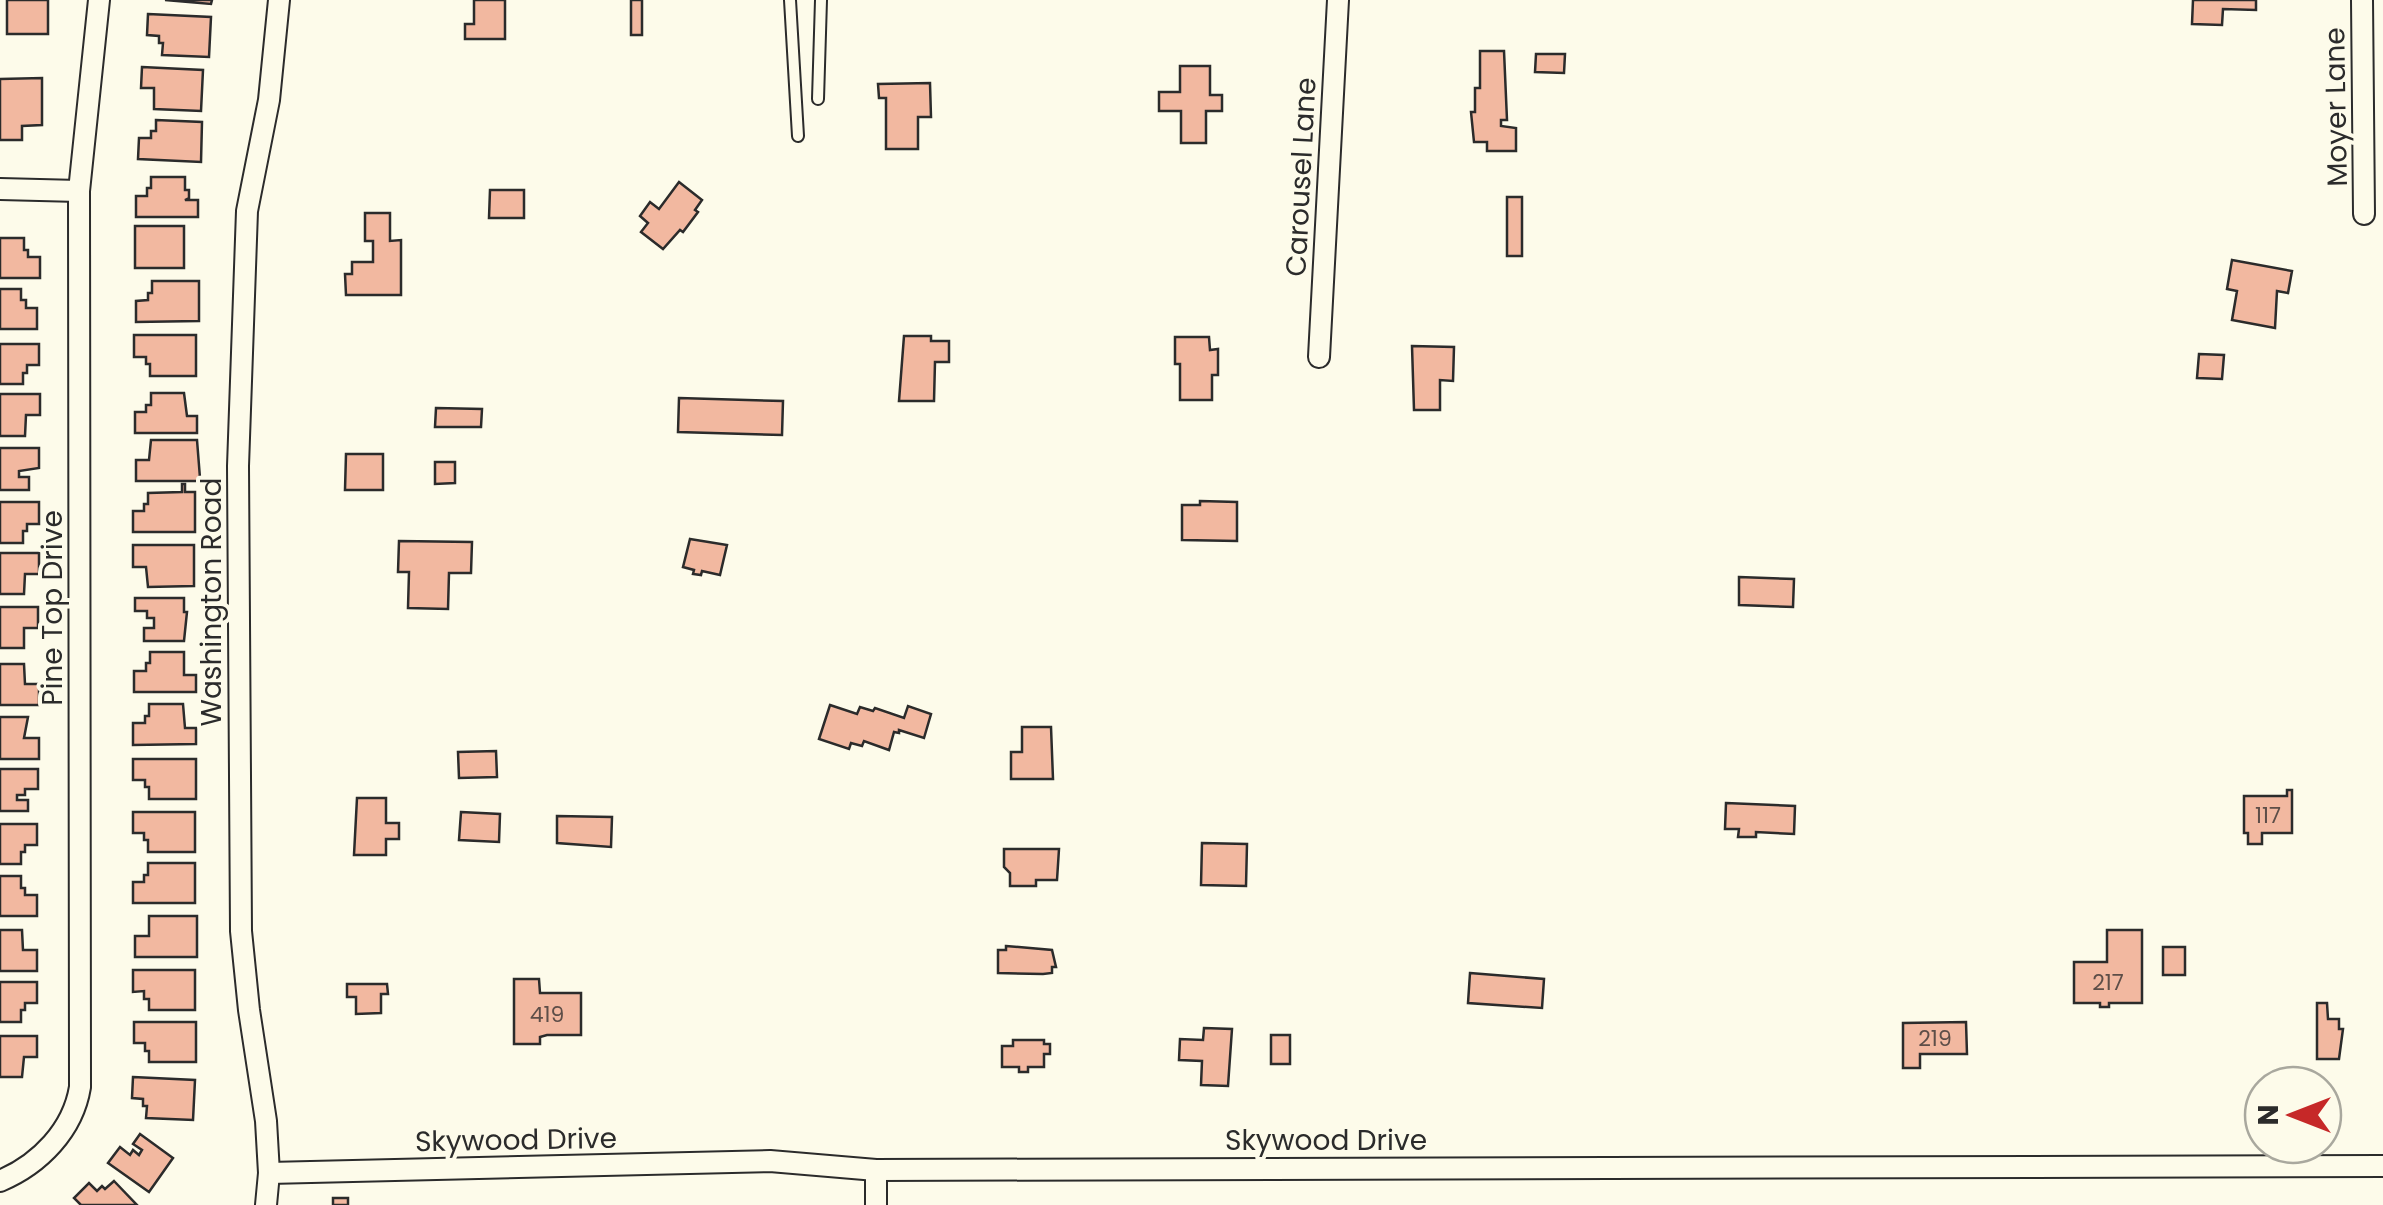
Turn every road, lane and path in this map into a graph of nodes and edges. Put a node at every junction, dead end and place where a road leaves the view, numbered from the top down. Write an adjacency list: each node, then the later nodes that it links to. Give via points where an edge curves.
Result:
1 (99, 0): 10 (street, Pine Top Drive)
2 (280, 0): 15 (street, Washington Road, via 248,211 238,466 241,931)
3 (790, 0): 8 (lane)
4 (821, 0): 7 (lane)
5 (1338, 0): 12 (street, Carousel Lane)
6 (2362, 0): 11 (street, Moyer Lane)
7 (818, 99)
8 (798, 136)
9 (0, 189): 10 (street)
10 (79, 191): 16 (street, Pine Top Drive, via 80,1087 64,1132 23,1172)
11 (2364, 214)
12 (1319, 356)
13 (2383, 1166): 14 (street, Skywood Drive)
14 (876, 1170): 15 (street, Skywood Drive, via 770,1161); 18 (street)
15 (269, 1173): 17 (street, Washington Road)
16 (0, 1181)
17 (266, 1205)
18 (876, 1205)

